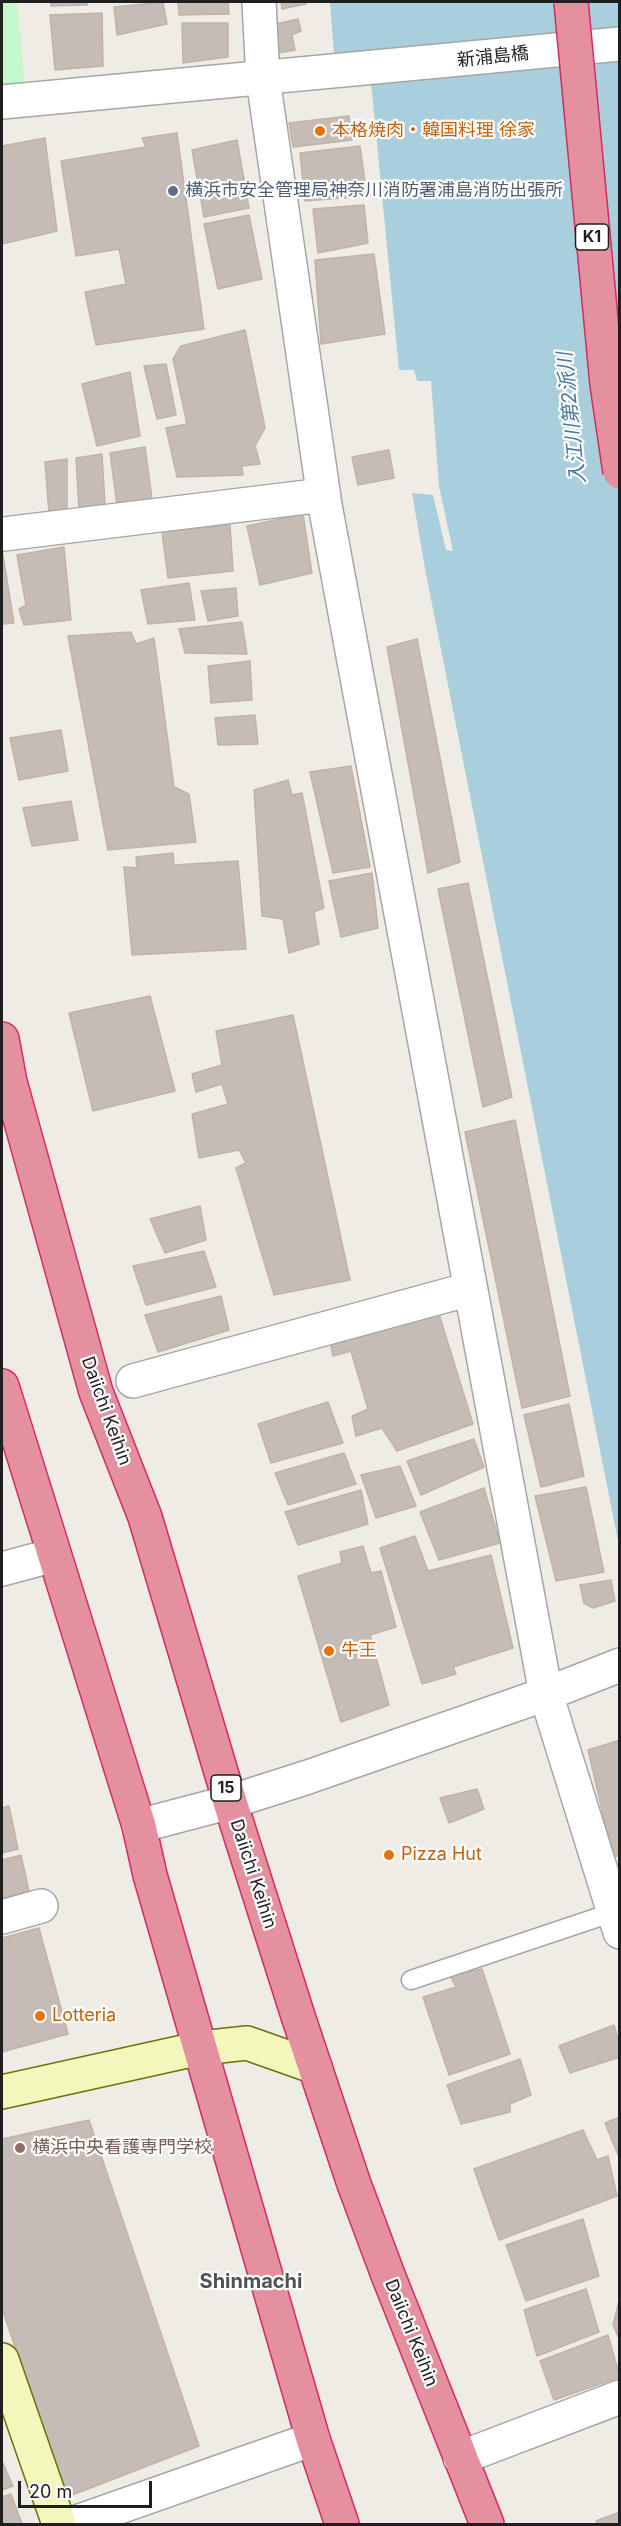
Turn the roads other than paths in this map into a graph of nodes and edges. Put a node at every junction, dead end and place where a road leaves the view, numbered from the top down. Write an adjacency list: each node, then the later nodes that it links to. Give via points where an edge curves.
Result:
1 (259, 2): 4 (street)
2 (571, 2): 6 (highway, K1, bridge, via 607,384)
3 (620, 44): 4 (street, 新浦島橋)
4 (263, 79): 5 (street, 新浦島橋); 7 (street)
5 (2, 102)
6 (620, 472)
7 (323, 495): 8 (street); 10 (street)
8 (4, 534)
9 (2, 1039): 17 (highway, Daiichi Keihin / 15, via 10,1082 96,1392 145,1517)
10 (470, 1289): 11 (street); 16 (street)
11 (133, 1381)
12 (2, 1386): 13 (highway)
13 (54, 1555): 14 (street); 18 (highway)
14 (2, 1569)
15 (620, 1665): 16 (street)
16 (546, 1694): 17 (street); 21 (street)
17 (230, 1802): 18 (street); 24 (highway, Daiichi Keihin / 15)
18 (139, 1826): 23 (highway)
19 (41, 1906): 20 (street)
20 (2, 1917)
21 (616, 1922): 22 (lane)
22 (411, 1980)
23 (201, 2048): 24 (street, via 247,2043); 25 (street); 28 (highway)
24 (315, 2067): 29 (highway, Daiichi Keihin / 15, via 373,2235)
25 (2, 2092)
26 (2, 2360): 30 (street)
27 (620, 2397): 29 (street)
28 (313, 2439): 31 (street); 32 (highway)
29 (460, 2458): 33 (highway, Daiichi Keihin / 15)
30 (59, 2524)
31 (71, 2524)
32 (342, 2524)
33 (487, 2524)

